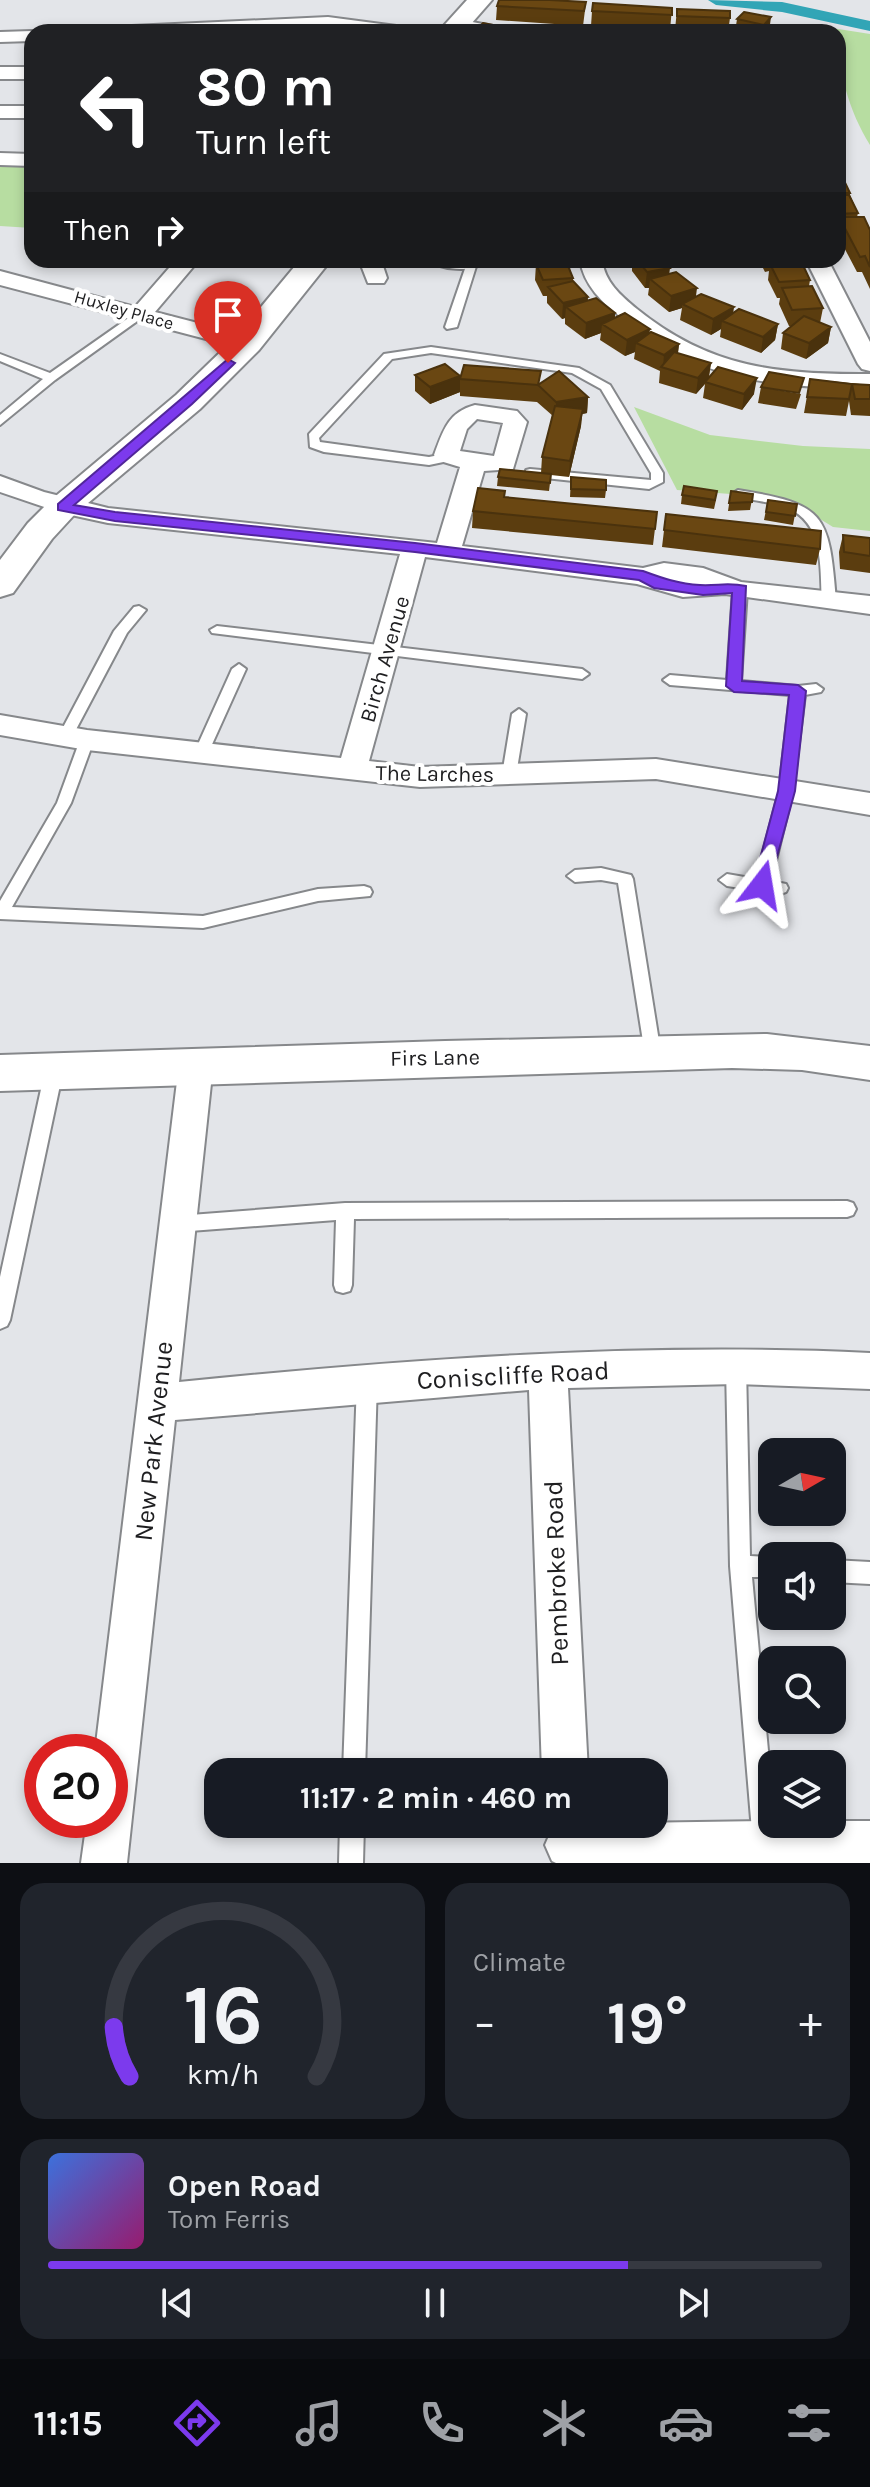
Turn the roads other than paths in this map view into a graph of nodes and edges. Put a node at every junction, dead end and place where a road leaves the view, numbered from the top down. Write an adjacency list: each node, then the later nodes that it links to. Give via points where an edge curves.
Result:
1 (480, 0): 4 (main road)
2 (287, 24): 3 (street)
3 (343, 24)
4 (457, 24)
5 (24, 36): 6 (street)
6 (0, 37)
7 (0, 73): 8 (street)
8 (24, 73)
9 (0, 112): 10 (street)
10 (24, 112)
11 (0, 159): 12 (street)
12 (24, 160)
13 (181, 268): 19 (street)
14 (309, 268): 21 (main road)
15 (470, 268): 20 (lane)
16 (594, 268): 25 (street, via 601,288 629,314 686,353 727,370 772,379)
17 (821, 268): 23 (street)
18 (0, 278): 19 (street, Huxley Place)
19 (141, 314): 21 (street, Huxley Place); 24 (lane)
20 (451, 327)
21 (248, 343): 32 (main road, via 188,402)
22 (0, 357): 24 (lane)
23 (870, 364)
24 (51, 378): 26 (lane)
25 (870, 381)
26 (0, 421)
27 (449, 457): 28 (street); 29 (street, via 458,421 465,415 509,416 515,428); 29 (lane, via 429,461 324,448 314,444 313,437 388,356 431,350 593,377 606,387 657,473 657,482 511,471)
28 (474, 463): 29 (street); 34 (street)
29 (504, 464)
30 (0, 483): 32 (street)
31 (738, 494): 37 (lane, via 794,505 817,521 824,534)
32 (63, 507): 33 (street, via 115,517); 35 (main road)
33 (415, 547): 34 (street); 41 (street, Birch Avenue)
34 (447, 552): 36 (street, via 643,576 654,584)
35 (0, 585)
36 (733, 588): 37 (street); 45 (lane)
37 (829, 600): 38 (street)
38 (870, 605)
39 (139, 610): 50 (lane, via 121,631)
40 (217, 630): 41 (lane)
41 (387, 652): 43 (lane); 52 (street, Birch Avenue)
42 (239, 669): 51 (lane)
43 (582, 674)
44 (670, 680): 45 (lane)
45 (734, 686): 47 (lane)
46 (816, 689): 47 (lane)
47 (798, 691): 54 (lane)
48 (519, 714): 53 (lane)
49 (0, 725): 50 (street, The Larches)
50 (76, 738): 51 (street, The Larches); 61 (lane, via 64,803)
51 (202, 751): 52 (street, The Larches)
52 (352, 770): 53 (street, The Larches, via 420,777)
53 (509, 775): 54 (street, The Larches, via 656,769)
54 (786, 791): 55 (street, The Larches); 58 (lane)
55 (870, 804)
56 (575, 876): 62 (lane, via 625,879)
57 (727, 880): 58 (lane)
58 (762, 885): 59 (lane)
59 (780, 888)
60 (364, 892): 61 (lane, via 318,895 203,922)
61 (1, 913)
62 (653, 1054): 63 (street, Firs Lane, via 828,1054); 64 (street, Firs Lane)
63 (870, 1063)
64 (196, 1065): 65 (street, Firs Lane); 69 (street, New Park Avenue)
65 (54, 1071): 66 (street, Firs Lane); 71 (lane)
66 (0, 1073)
67 (847, 1209): 68 (lane)
68 (345, 1211): 69 (lane); 70 (lane)
69 (176, 1224): 76 (street, New Park Avenue)
70 (343, 1285)
71 (0, 1320)
72 (736, 1366): 73 (street, Coniscliffe Road); 74 (street, Coniscliffe Road); 77 (lane)
73 (870, 1371)
74 (548, 1373): 75 (street, Coniscliffe Road); 83 (street, Pembroke Road)
75 (367, 1382): 76 (street, Coniscliffe Road); 82 (lane)
76 (158, 1403): 81 (street, New Park Avenue)
77 (740, 1566): 78 (lane); 88 (lane)
78 (758, 1567)
79 (846, 1572): 80 (lane)
80 (870, 1573)
81 (120, 1734)
82 (354, 1758)
83 (564, 1758)
84 (107, 1838): 89 (street, New Park Avenue)
85 (352, 1838): 90 (lane)
86 (568, 1844): 88 (street)
87 (870, 1844): 88 (street)
88 (771, 1851)
89 (104, 1863)
90 (351, 1863)

